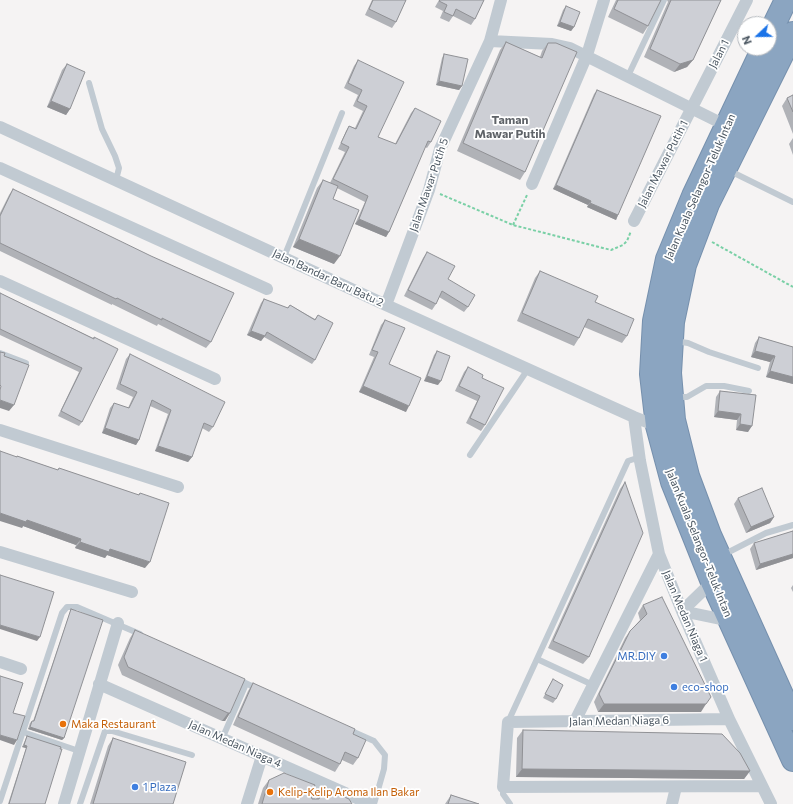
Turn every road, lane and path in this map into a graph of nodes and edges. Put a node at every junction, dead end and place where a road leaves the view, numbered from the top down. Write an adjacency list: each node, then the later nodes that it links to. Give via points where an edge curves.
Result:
1 (501, 0): 8 (street, Jalan Mawar Putih 5)
2 (604, 0): 9 (street)
3 (664, 0): 11 (lane)
4 (747, 0): 13 (street, Jalan 1)
5 (786, 0): 6 (highway)
6 (777, 19)
7 (793, 33): 16 (highway, Jalan Kuala Selangor-Teluk Intan)
8 (490, 41): 9 (street, via 552,44); 21 (street, Jalan Mawar Putih 5, via 440,149)
9 (587, 54): 11 (street); 20 (street)
10 (760, 56): 16 (highway, Jalan Kuala Selangor-Teluk Intan)
11 (628, 76): 13 (street)
12 (89, 83): 19 (lane, via 102,129 115,156 118,168)
13 (692, 108): 16 (street); 23 (street, Jalan Mawar Putih 1)
14 (342, 113): 26 (lane)
15 (0, 127): 19 (street, Jalan Bandar Baru Batu 2)
16 (734, 130): 18 (highway, Jalan Kuala Selangor-Teluk Intan); 40 (highway, Jalan Kuala Selangor-Teluk Intan, via 667,259 654,321 651,374)
17 (0, 168): 29 (street)
18 (726, 170): 22 (lane); 25 (highway, Jalan Kuala Selangor-Teluk Intan, via 708,204)
19 (116, 180): 26 (street, Jalan Bandar Baru Batu 2)
20 (532, 184): 24 (path)
21 (430, 190): 24 (path); 30 (street, Jalan Mawar Putih 5)
22 (793, 202)
23 (634, 221): 24 (path, via 627,241 611,250)
24 (513, 225)
25 (697, 234): 28 (path); 31 (highway, Jalan Kuala Selangor-Teluk Intan, via 685,265 673,322)
26 (284, 257): 30 (street, Jalan Bandar Baru Batu 2)
27 (0, 281): 36 (street)
28 (793, 287)
29 (267, 290)
30 (386, 305): 35 (street, Jalan Bandar Baru Batu 2)
31 (672, 341): 34 (lane, via 688,343); 38 (highway, Jalan Kuala Selangor-Teluk Intan)
32 (0, 353): 33 (lane)
33 (26, 363)
34 (758, 368)
35 (528, 369): 39 (street, Jalan Bandar Baru Batu 2); 42 (lane)
36 (215, 379)
37 (749, 391): 38 (lane, via 724,386 706,386 687,397)
38 (672, 397): 48 (highway, Jalan Kuala Selangor-Teluk Intan, via 674,420 688,476)
39 (634, 417): 40 (street, Jalan Bandar Baru Batu 2); 43 (street, Jalan Medan Niaga 1)
40 (657, 426): 49 (highway, Jalan Kuala Selangor-Teluk Intan, via 672,482)
41 (0, 430): 44 (street)
42 (470, 455)
43 (640, 461): 47 (street, Jalan Medan Niaga 1); 55 (lane, via 628,461)
44 (178, 487)
45 (793, 525): 48 (lane, via 766,533)
46 (0, 552): 50 (street)
47 (659, 554): 51 (street, Jalan Medan Niaga 1); 61 (street)
48 (720, 557): 64 (highway, Jalan Kuala Selangor-Teluk Intan)
49 (712, 582): 51 (street); 52 (highway, Jalan Kuala Selangor-Teluk Intan)
50 (132, 592)
51 (682, 611): 52 (street); 63 (street, Jalan Medan Niaga 1)
52 (730, 621): 73 (highway, Jalan Kuala Selangor-Teluk Intan)
53 (118, 623): 54 (lane); 59 (street); 68 (lane, via 77,607 68,607 62,613)
54 (149, 638)
55 (537, 658): 61 (lane); 66 (lane)
56 (0, 662): 57 (street)
57 (21, 669)
58 (232, 677): 60 (lane)
59 (99, 684): 69 (street, Jalan Medan Niaga 4); 70 (street)
60 (246, 684): 62 (lane); 69 (lane)
61 (593, 684): 65 (street)
62 (266, 692)
63 (729, 719): 65 (street, Jalan Medan Niaga 6); 75 (street, Jalan Medan Niaga 1)
64 (793, 719)
65 (575, 721): 66 (street, Jalan Medan Niaga 6)
66 (508, 722): 76 (street)
67 (338, 724): 84 (lane, via 374,741 385,755 384,769)
68 (23, 732): 70 (lane); 78 (lane)
69 (222, 739): 72 (street, Jalan Medan Niaga 4)
70 (79, 751): 79 (street)
71 (192, 755): 80 (lane, via 105,731)
72 (262, 756): 74 (street, Jalan Medan Niaga 4); 81 (street)
73 (793, 760)
74 (318, 781): 82 (lane); 83 (street, Jalan Medan Niaga 4)
75 (762, 786): 77 (street); 88 (street, Jalan Medan Niaga 1)
76 (503, 787): 77 (street); 85 (lane, via 503,794)
77 (676, 787): 86 (lane); 87 (lane)
78 (0, 801)
79 (64, 804)
80 (80, 804)
81 (247, 804)
82 (310, 804)
83 (370, 804)
84 (374, 804)
85 (510, 804)
86 (669, 804)
87 (675, 804)
88 (771, 804)

